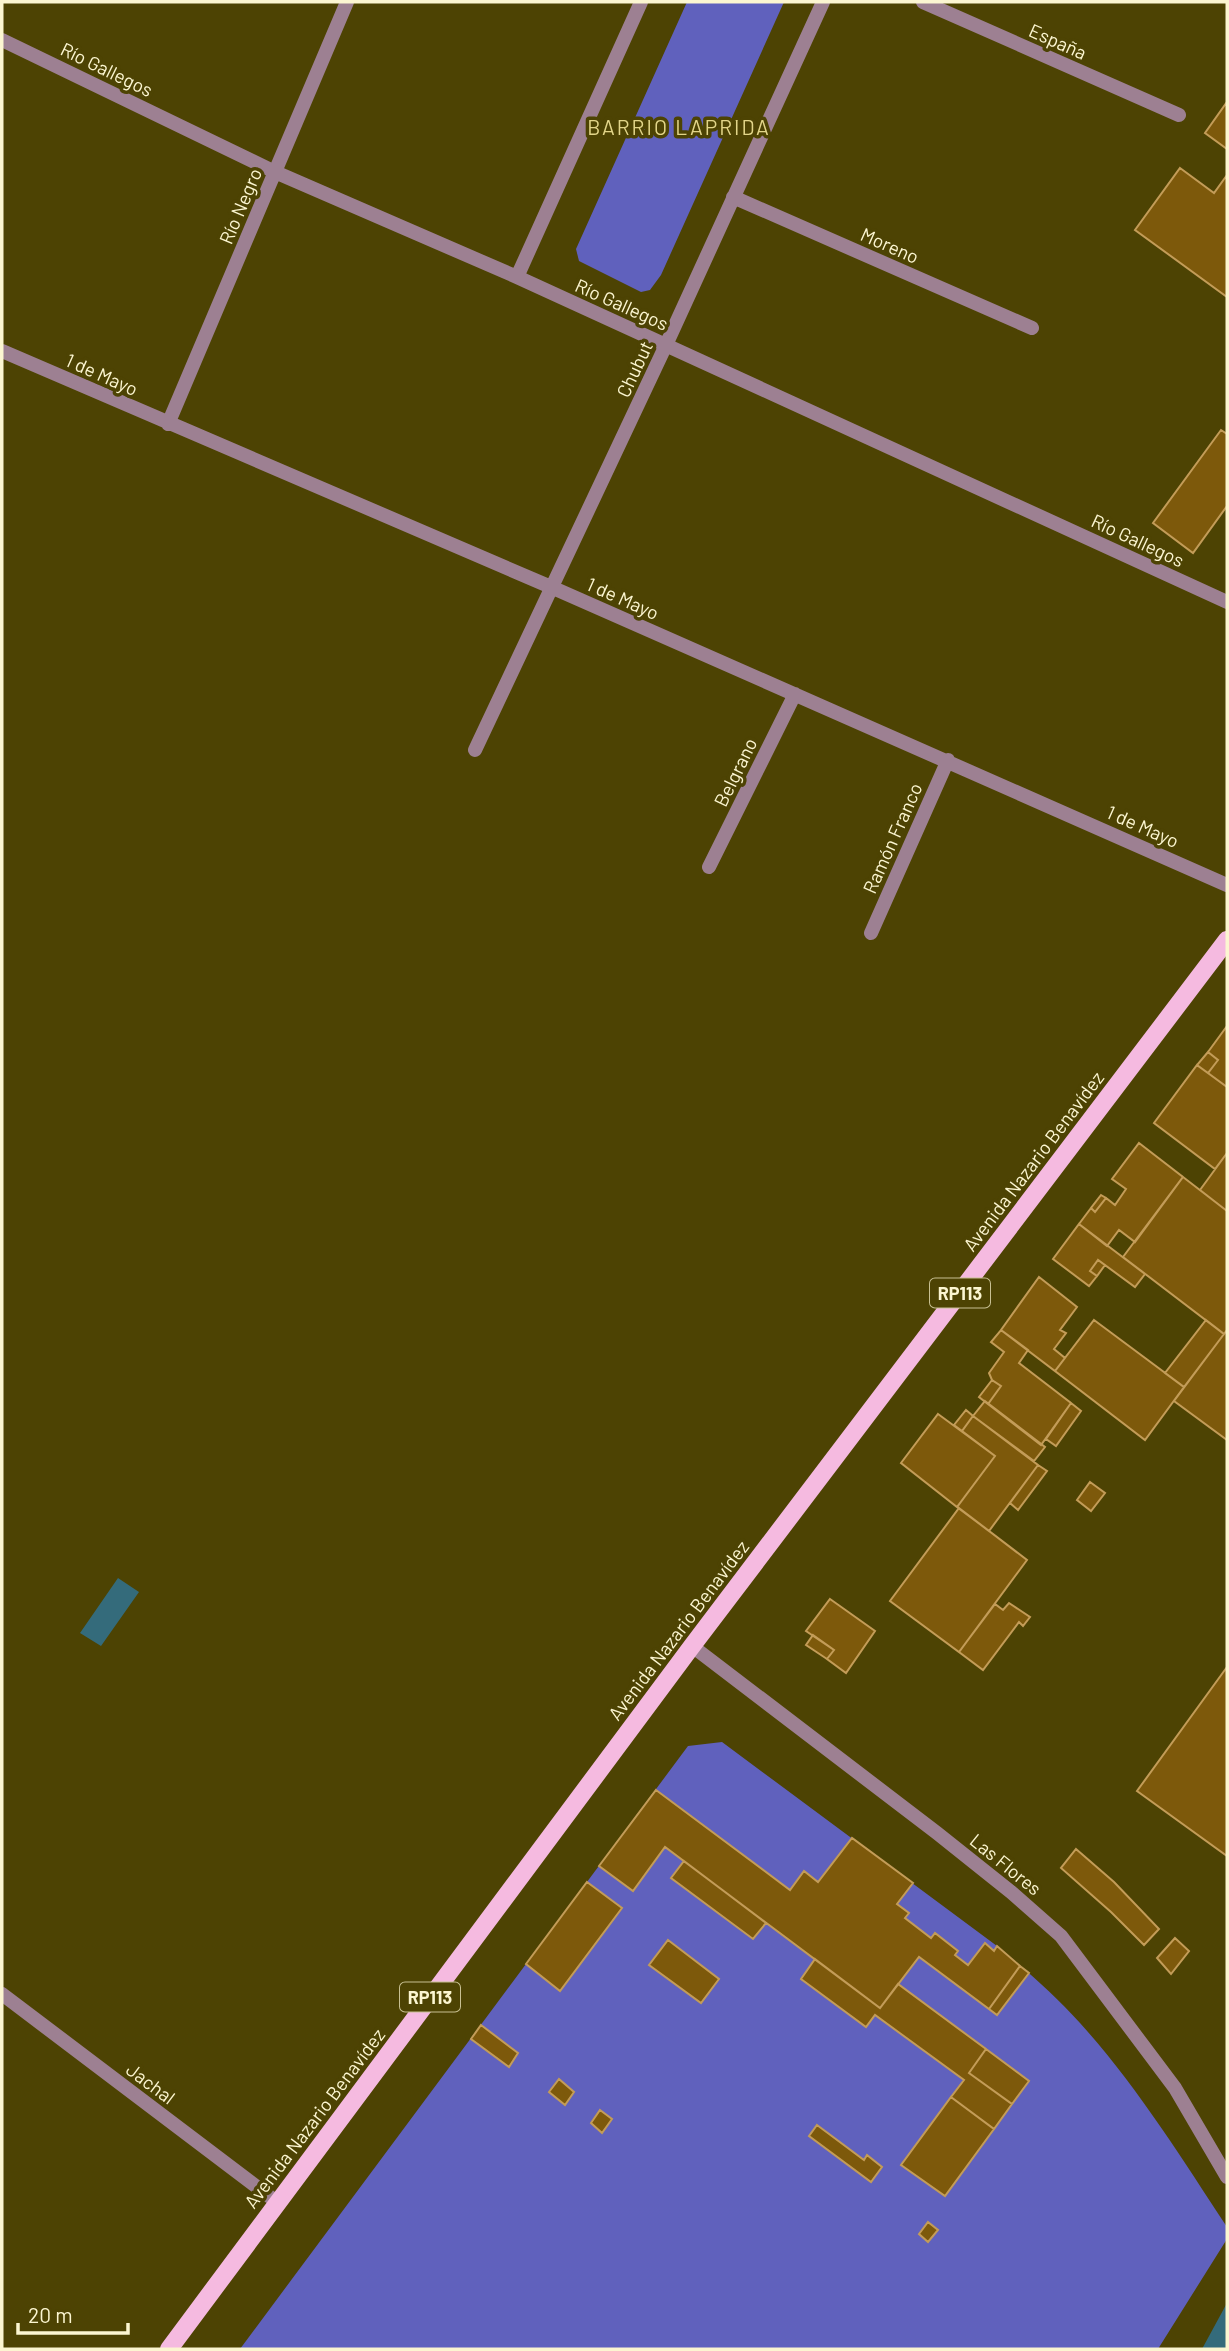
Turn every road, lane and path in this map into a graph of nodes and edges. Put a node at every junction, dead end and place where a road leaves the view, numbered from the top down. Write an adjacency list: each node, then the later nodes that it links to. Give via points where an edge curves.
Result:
1 (347, 2): 7 (street, Río Negro)
2 (641, 2): 9 (street)
3 (822, 2): 8 (street, Chubut)
4 (923, 2): 6 (street, España)
5 (2, 40): 7 (street, Río Gallegos)
6 (1179, 115)
7 (275, 172): 9 (street, Río Gallegos); 13 (street, Río Negro)
8 (733, 197): 10 (street, Moreno); 11 (street, Chubut)
9 (517, 277): 11 (street, Río Gallegos)
10 (1032, 328)
11 (666, 345): 14 (street, Chubut); 15 (street, Río Gallegos)
12 (2, 351): 13 (street, 1 de Mayo)
13 (168, 424): 14 (street, 1 de Mayo)
14 (551, 587): 16 (street, 1 de Mayo); 17 (street, Chubut)
15 (1227, 602)
16 (795, 694): 18 (street, 1 de Mayo); 19 (street, Belgrano)
17 (475, 750)
18 (948, 760): 20 (street, 1 de Mayo); 21 (street, Ramón Franco)
19 (709, 867)
20 (1227, 885)
21 (871, 933)
22 (1227, 940): 23 (main road, Avenida Nazario Benavídez / RP113)
23 (692, 1646): 25 (street, Las Flores, via 937,1833 1060,1936 1175,2088); 26 (main road, Avenida Nazario Benavídez / RP113)
24 (2, 1994): 26 (street, Jachal)
25 (1227, 2177)
26 (278, 2203): 27 (main road, Avenida Nazario Benavídez / RP113)
27 (169, 2349)

